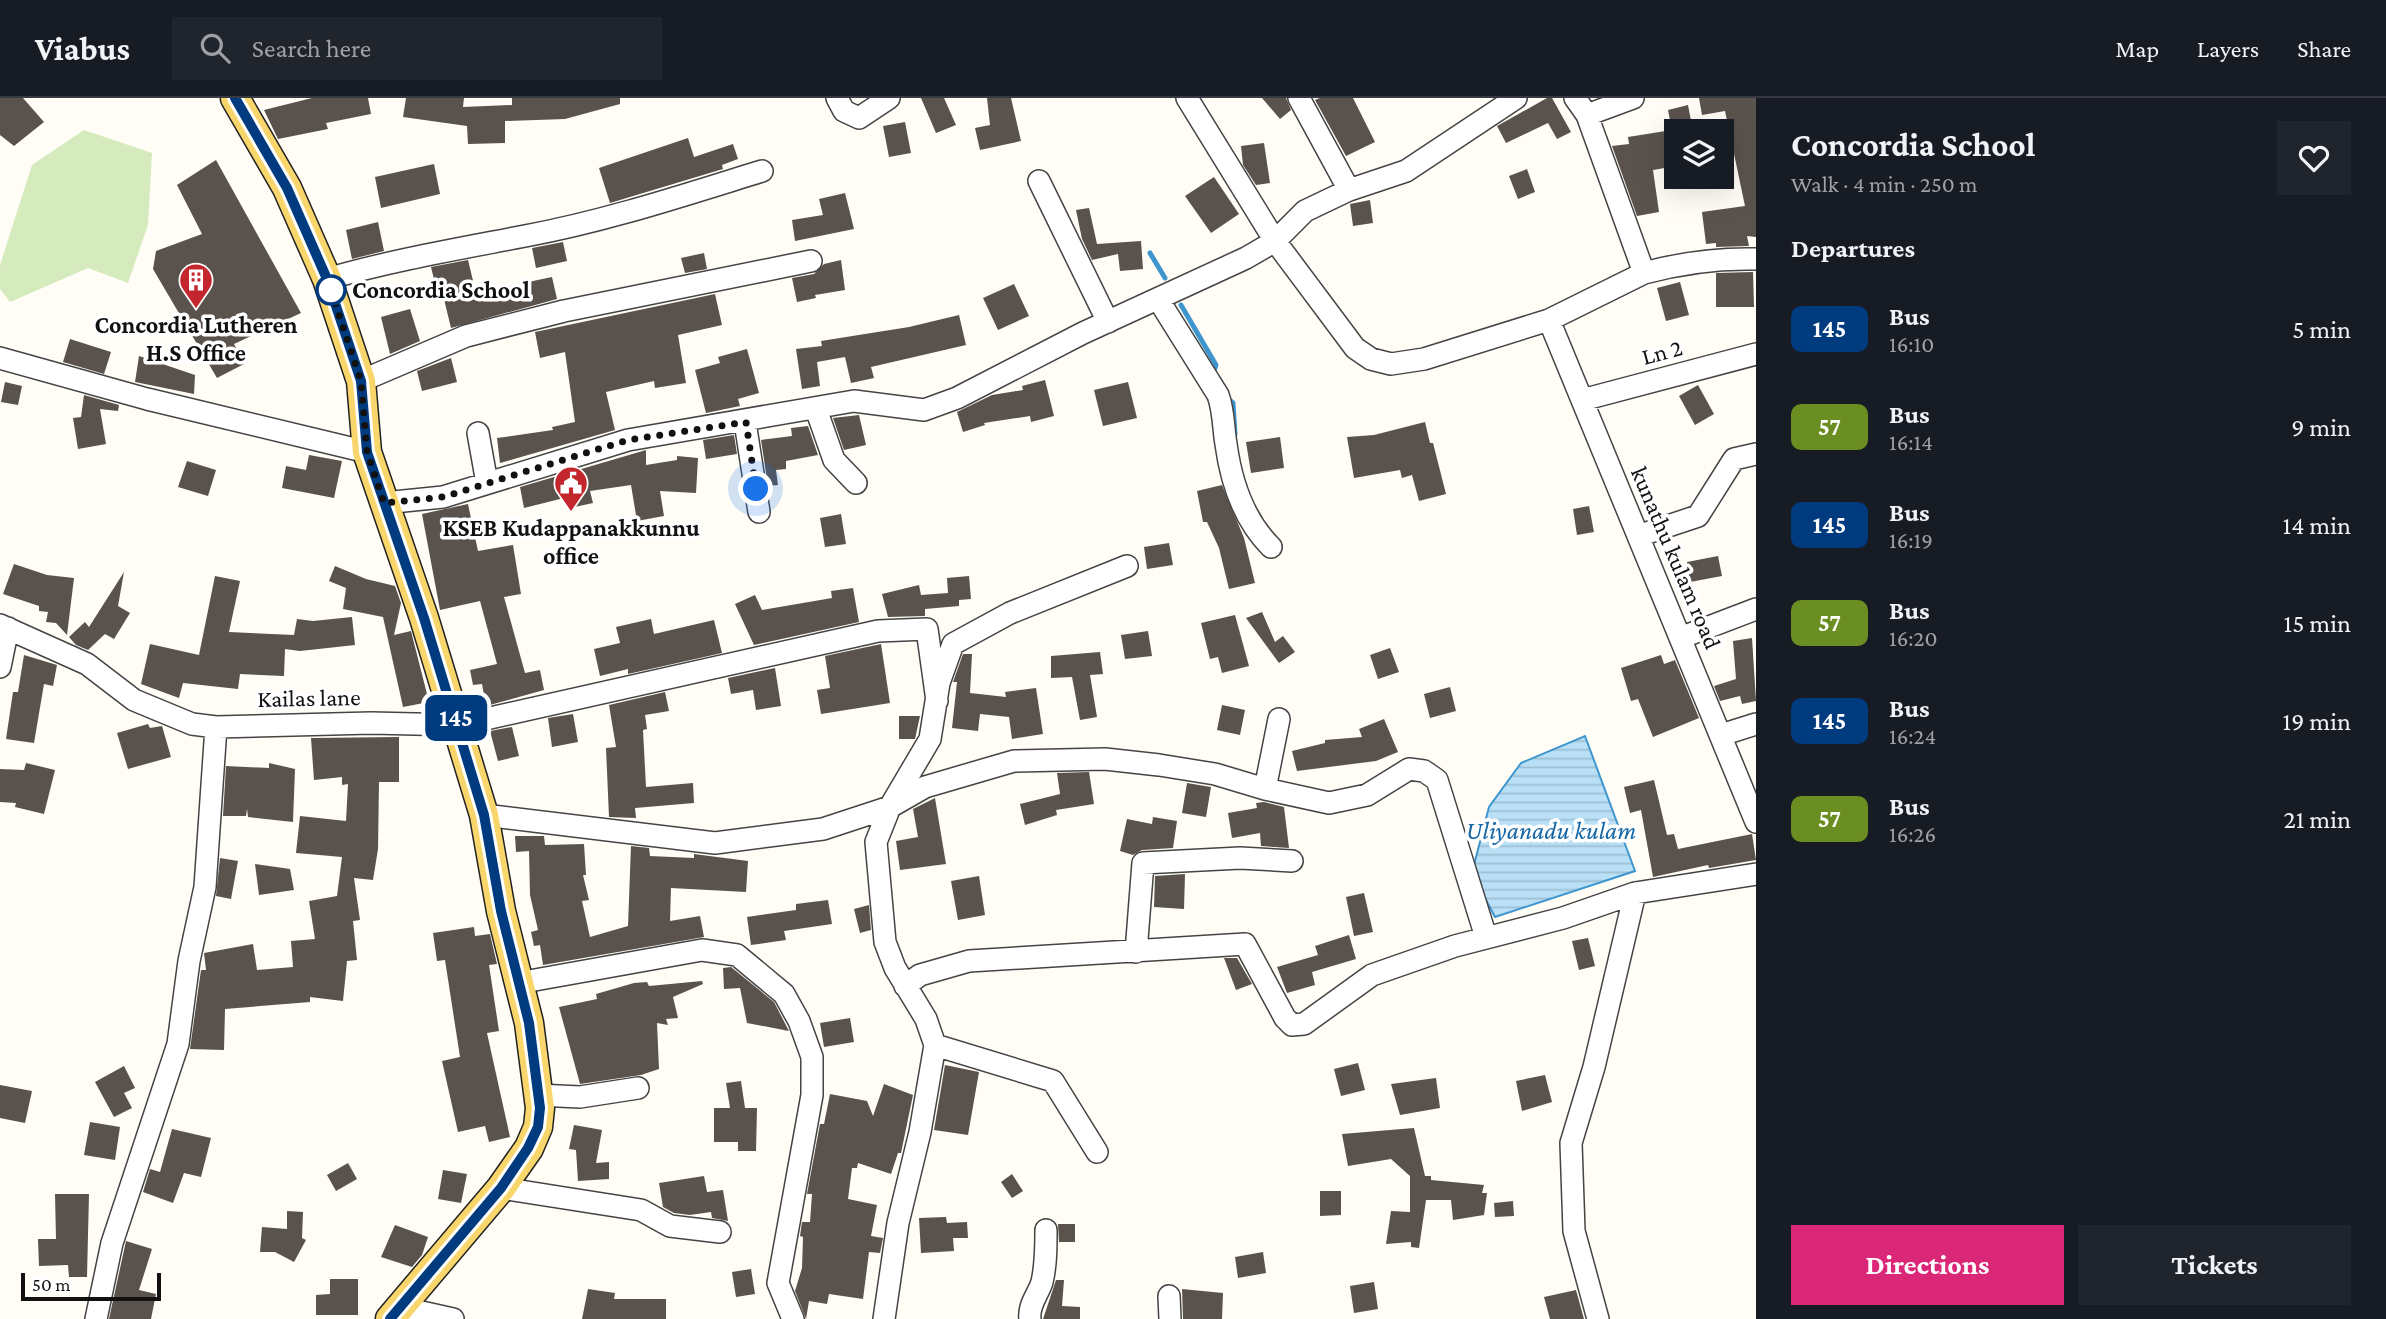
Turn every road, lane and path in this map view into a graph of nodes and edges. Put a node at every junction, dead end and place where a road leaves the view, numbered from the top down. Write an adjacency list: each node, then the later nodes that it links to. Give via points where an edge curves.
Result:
1 (235, 98): 16 (main road, via 287,188)
2 (837, 98): 3 (street, via 844,111 859,118)
3 (890, 98)
4 (1188, 98): 12 (street)
5 (1299, 98): 11 (street)
6 (1516, 98): 11 (street, via 1406,171)
7 (1633, 98): 8 (street)
8 (1581, 107): 15 (street)
9 (762, 171): 16 (street, via 607,217 392,260)
10 (1039, 181): 19 (street)
11 (1349, 190): 12 (street, via 1305,211)
12 (1275, 241): 17 (street); 18 (street, via 1355,348 1371,359 1391,364 1424,359)
13 (1756, 259): 15 (street, via 1681,263)
14 (811, 261): 22 (street, via 564,311 466,336)
15 (1644, 273): 18 (street)
16 (327, 279): 22 (main road)
17 (1158, 299): 19 (street); 34 (street, via 1218,395 1238,496)
18 (1549, 320): 23 (street, kunathu kulam road)
19 (1108, 322): 24 (street, via 924,410 854,401)
20 (1756, 354): 23 (street, Ln 2)
21 (0, 358): 27 (street)
22 (361, 381): 27 (main road)
23 (1582, 400): 33 (street, kunathu kulam road)
24 (816, 409): 25 (street); 30 (street, via 834,460)
25 (746, 422): 29 (street, via 628,440); 32 (street)
26 (478, 433): 29 (street)
27 (367, 452): 31 (main road)
28 (1756, 453): 33 (street, via 1734,459 1698,516)
29 (487, 483): 31 (street, via 443,497)
30 (856, 483)
31 (384, 503): 43 (main road)
32 (759, 512)
33 (1638, 536): 38 (street, kunathu kulam road)
34 (1271, 547)
35 (1127, 566): 40 (street, via 1010,613 953,645)
36 (1756, 609): 38 (street)
37 (4, 626): 39 (street); 44 (street, Kailas lane, via 87,664 134,700 192,724)
38 (1680, 638): 45 (street, kunathu kulam road)
39 (0, 667)
40 (937, 701): 43 (street, Kailas lane, via 927,629 878,631); 47 (street, via 930,739)
41 (1279, 719): 46 (street)
42 (1756, 724): 45 (street)
43 (458, 725): 44 (street, Kailas lane); 49 (main road)
44 (216, 727): 66 (street, via 205,887 178,1044 112,1243)
45 (1720, 734): 48 (street, kunathu kulam road)
46 (1265, 789): 47 (street, via 1215,774 1105,759 1014,761 925,787); 53 (street, via 1329,803 1367,795 1409,769 1437,780)
47 (890, 807): 49 (street, via 824,829 715,843); 56 (street, via 876,842 881,902 886,942)
48 (1754, 809)
49 (484, 815): 55 (main road)
50 (1292, 861): 54 (street, via 1240,858 1143,863)
51 (1756, 874): 52 (street)
52 (1635, 893): 53 (street, via 1563,918); 72 (street, via 1571,1143 1574,1231)
53 (1486, 937): 54 (street, via 1372,975 1304,1024 1292,1025 1245,944)
54 (1136, 952): 56 (street, via 969,961 920,975)
55 (518, 983): 59 (main road, via 529,1023); 68 (street, via 702,950 737,955 784,994 813,1057 811,1096 778,1283)
56 (905, 986): 57 (street, via 926,1019)
57 (935, 1045): 60 (street, via 1053,1081); 69 (street, via 898,1223)
58 (638, 1088): 59 (street, via 580,1097)
59 (537, 1095): 61 (main road, via 538,1127)
60 (1097, 1152)
61 (501, 1188): 63 (street, via 641,1210 670,1226); 65 (main road)
62 (1046, 1230): 70 (street, via 1046,1261)
63 (720, 1232)
64 (1168, 1296): 71 (street)
65 (395, 1313): 67 (street)
66 (96, 1319)
67 (453, 1319)
68 (793, 1319)
69 (884, 1319)
70 (1030, 1319)
71 (1170, 1319)
72 (1598, 1319)

